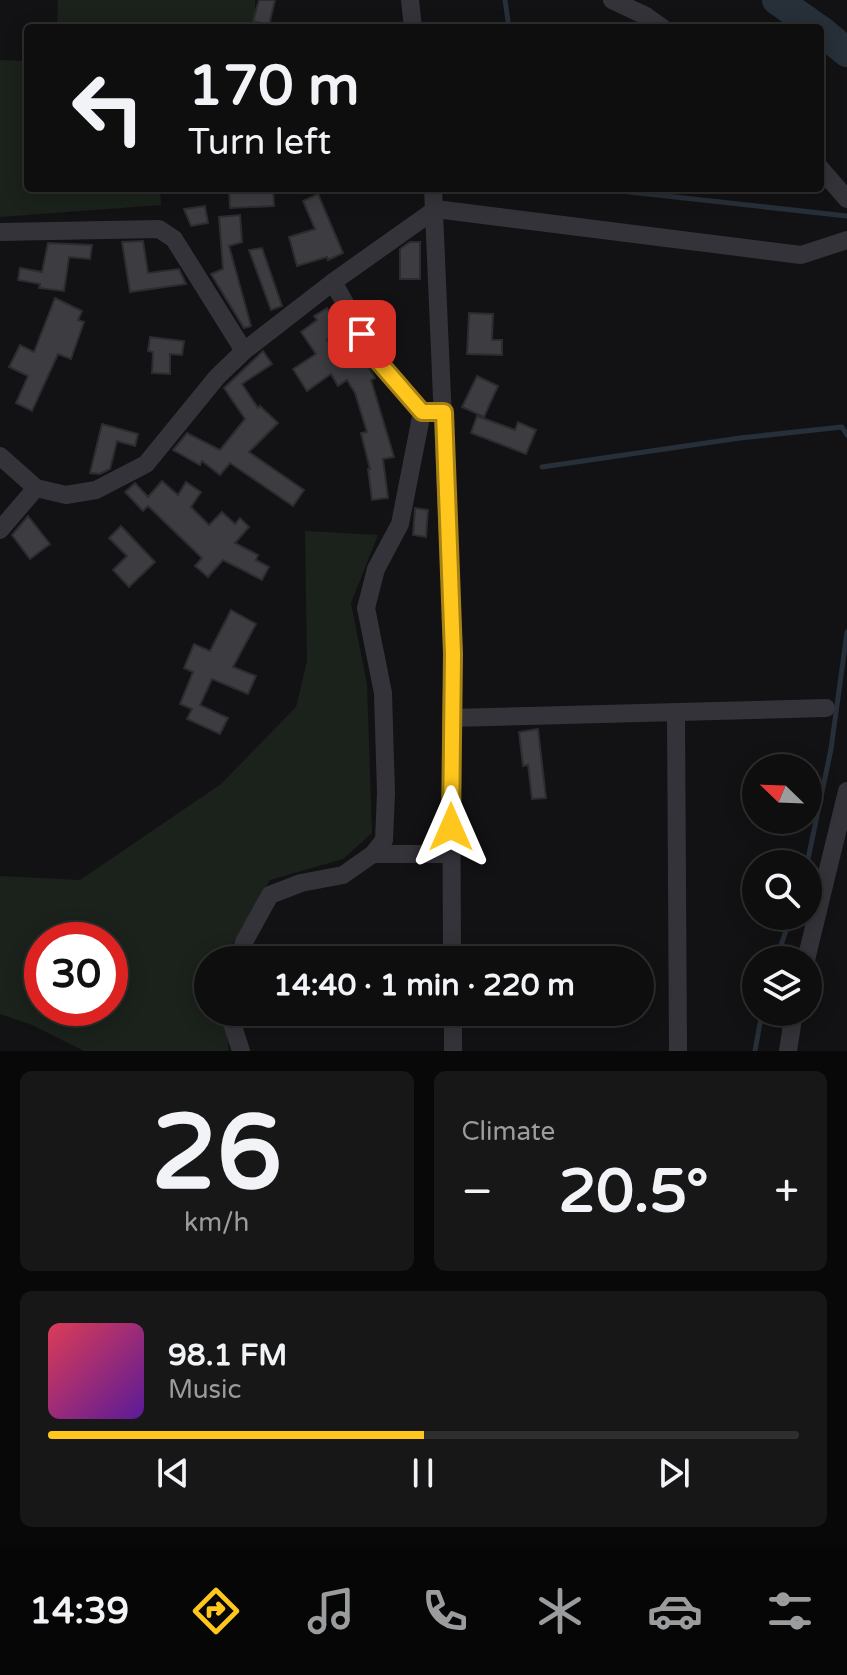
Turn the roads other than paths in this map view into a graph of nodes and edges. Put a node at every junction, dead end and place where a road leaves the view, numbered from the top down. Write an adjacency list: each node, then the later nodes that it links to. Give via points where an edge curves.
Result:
1 (410, 0): 3 (street)
2 (612, 0): 4 (street)
3 (413, 24)
4 (657, 24)
5 (824, 173): 7 (street)
6 (434, 192): 8 (street)
7 (847, 199)
8 (436, 209): 10 (street, via 801,255); 11 (street); 14 (street)
9 (0, 232): 12 (street, via 159,229 174,239)
10 (847, 240)
11 (333, 282): 12 (street); 13 (street, via 377,360)
12 (244, 351): 16 (street, via 146,464 96,490 66,495)
13 (422, 412): 14 (street); 22 (street, via 400,524 376,569 366,608 383,693 386,793 384,840)
14 (444, 412): 20 (street)
15 (0, 456): 16 (street)
16 (36, 488): 17 (street)
17 (0, 530)
18 (826, 708): 19 (street)
19 (676, 712): 20 (street); 32 (street)
20 (451, 718): 23 (street)
21 (847, 791): 26 (street)
22 (373, 854): 23 (street); 24 (street, via 343,875 270,895)
23 (452, 854): 25 (street)
24 (243, 946)
25 (452, 946)
26 (809, 946)
27 (233, 1026): 30 (street)
28 (453, 1026): 31 (street)
29 (792, 1026): 33 (street)
30 (241, 1051)
31 (453, 1051)
32 (678, 1051)
33 (788, 1051)

